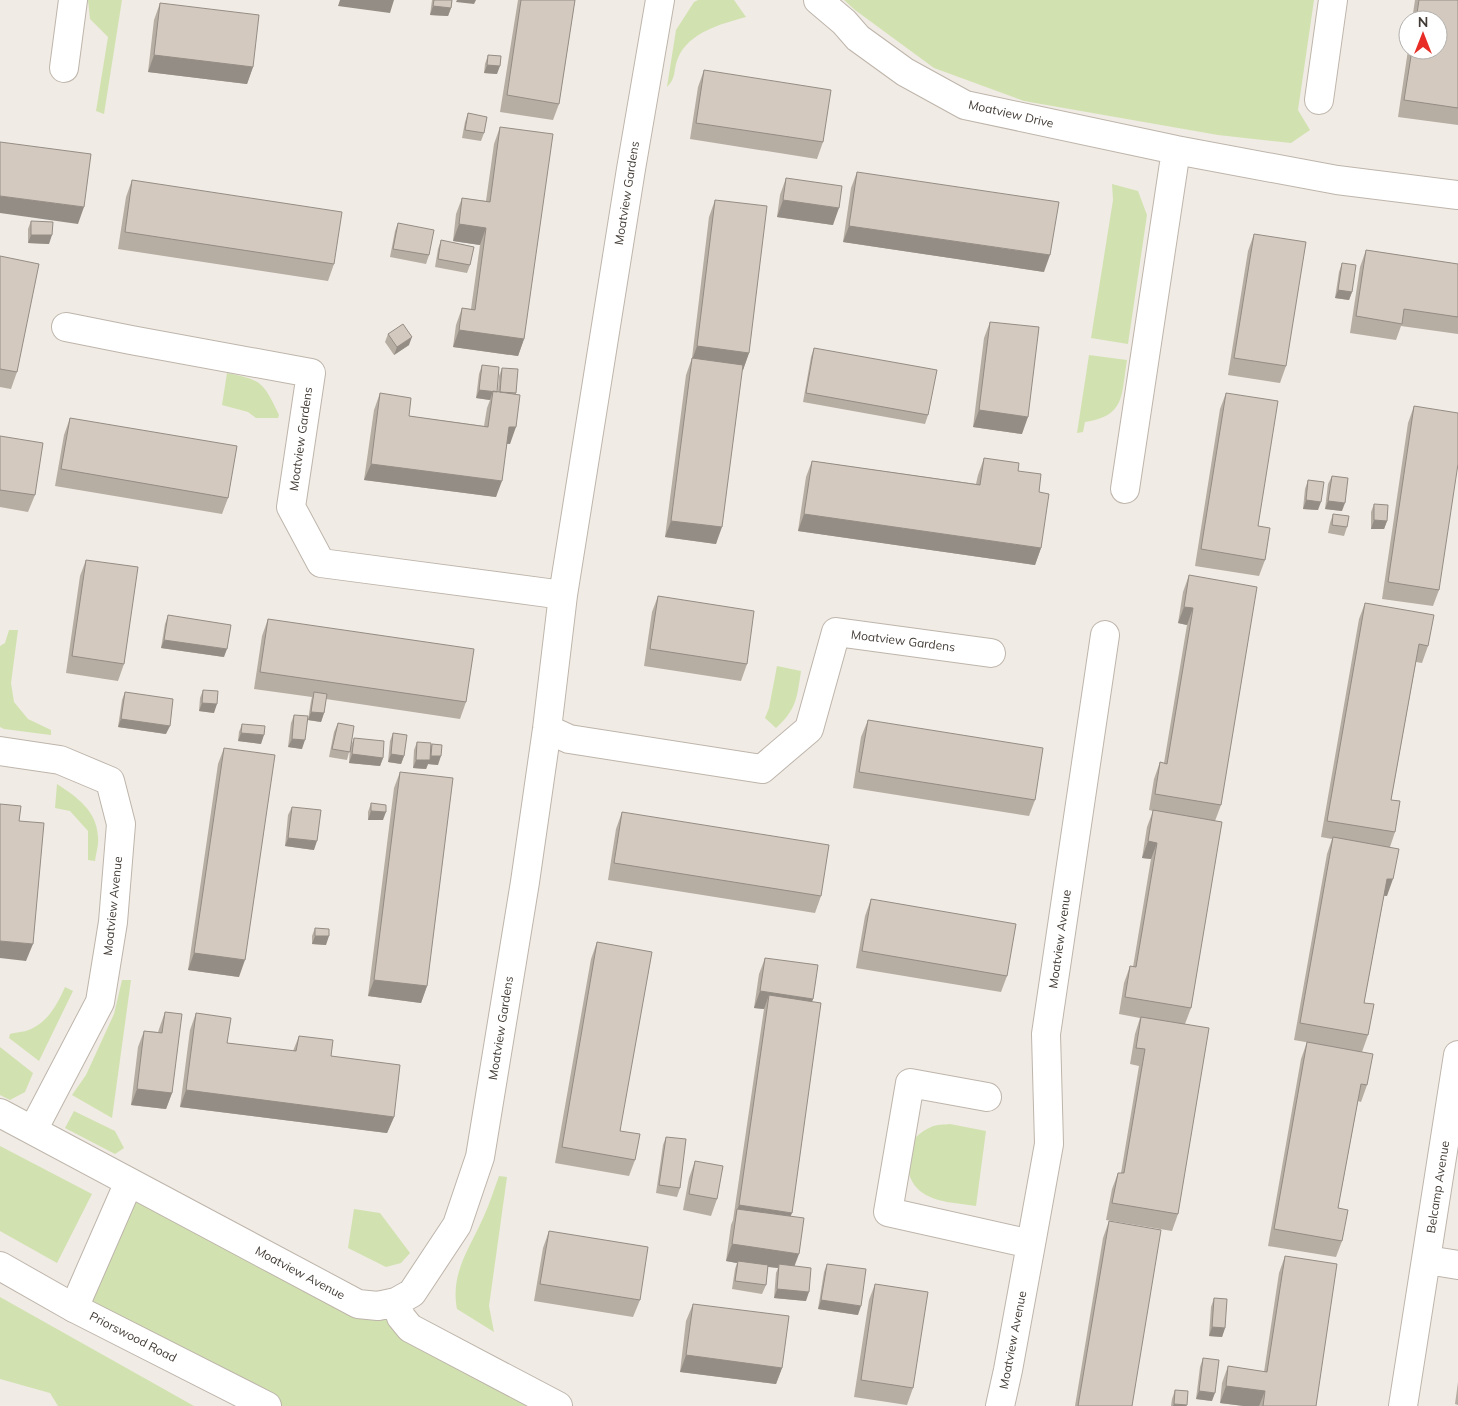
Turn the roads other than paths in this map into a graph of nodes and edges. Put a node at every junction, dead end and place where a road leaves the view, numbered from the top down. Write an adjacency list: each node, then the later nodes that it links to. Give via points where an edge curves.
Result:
1 (73, 0): 5 (street)
2 (660, 0): 11 (street, Moatview Gardens)
3 (818, 0): 7 (street, Moatview Drive, via 858,38 905,72 965,105)
4 (1333, 0): 6 (street)
5 (64, 68)
6 (1319, 100)
7 (1176, 150): 8 (street, Moatview Drive, via 1337,180); 10 (street)
8 (1458, 195)
9 (66, 326): 11 (street, Moatview Gardens, via 311,373 291,507 321,563)
10 (1125, 489)
11 (563, 595): 14 (street, Moatview Gardens)
12 (1105, 635): 21 (street, Moatview Avenue, via 1046,1034 1049,1144)
13 (991, 653): 14 (street, Moatview Gardens, via 836,632 809,729 762,769 569,739)
14 (547, 729): 25 (street, Moatview Gardens, via 480,1157 457,1225 412,1292)
15 (0, 751): 19 (street, Moatview Avenue, via 60,760 110,781 121,824 113,922 100,1002)
16 (1458, 1055): 22 (street, Belcamp Avenue)
17 (987, 1098): 21 (street, via 910,1083 888,1212)
18 (0, 1113): 19 (street, Moatview Avenue)
19 (33, 1130): 20 (street, Moatview Avenue)
20 (129, 1182): 25 (street, Moatview Avenue, via 358,1304 378,1306); 26 (street)
21 (1031, 1244): 29 (street, Moatview Avenue)
22 (1427, 1260): 23 (street); 30 (street, Belcamp Avenue)
23 (1458, 1265)
24 (0, 1266): 26 (street, Priorswood Road)
25 (396, 1302): 28 (street, via 401,1317 410,1328)
26 (74, 1308): 27 (street, Priorswood Road)
27 (266, 1406)
28 (558, 1406)
29 (1000, 1406)
30 (1403, 1406)

